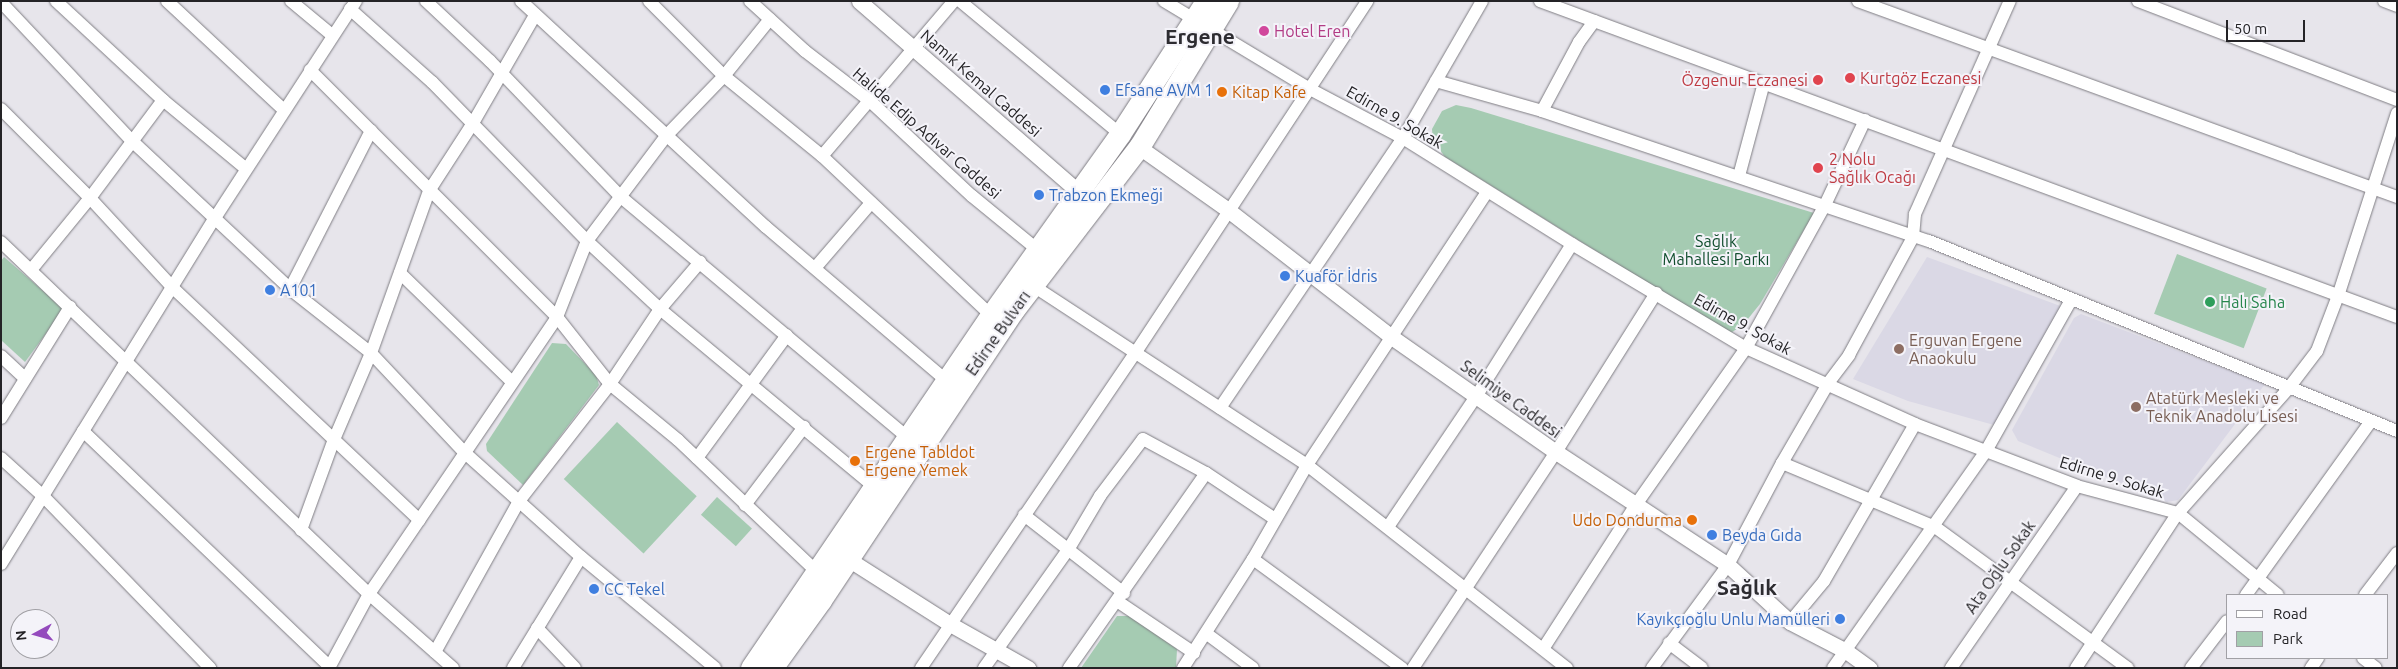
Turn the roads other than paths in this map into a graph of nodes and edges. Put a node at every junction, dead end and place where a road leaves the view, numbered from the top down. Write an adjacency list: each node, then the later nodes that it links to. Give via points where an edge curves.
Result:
1 (56, 1): 37 (street)
2 (167, 1): 41 (street)
3 (291, 1): 28 (street)
4 (426, 1): 32 (street)
5 (521, 1): 24 (street)
6 (649, 1): 33 (street)
7 (858, 1): 29 (street, Namık Kemal Caddesi)
8 (954, 1): 29 (street)
9 (960, 1): 47 (street)
10 (1164, 1): 27 (street, Edirne 9. Sokak)
11 (1206, 1): 27 (highway, Edirne Bulvarı)
12 (1228, 1): 27 (highway, Edirne Bulvarı)
13 (1367, 1): 36 (street)
14 (1482, 1): 34 (street)
15 (1540, 1): 26 (street)
16 (1858, 1): 30 (street)
17 (2010, 1): 30 (street)
18 (2138, 1): 38 (street)
19 (2384, 1): 23 (street)
20 (1, 2): 50 (street)
21 (753, 3): 25 (street, Halide Edip Adıvar Caddesi)
22 (353, 5): 28 (street); 45 (street)
23 (2397, 6)
24 (536, 15): 32 (street); 48 (street)
25 (770, 19): 33 (street); 39 (street, Halide Edip Adıvar Caddesi, via 804,51)
26 (1594, 21): 35 (street); 42 (street, via 1578,42)
27 (1204, 24): 36 (street, Edirne 9. Sokak); 47 (highway, Edirne Bulvarı); 51 (highway, Edirne Bulvarı)
28 (332, 35): 31 (street)
29 (915, 48): 39 (street); 58 (street, Namık Kemal Caddesi)
30 (1988, 49): 52 (street); 56 (street)
31 (310, 70): 41 (street); 46 (street)
32 (500, 72): 45 (street); 60 (street)
33 (724, 76): 48 (street); 53 (street)
34 (1436, 81): 42 (street); 49 (street)
35 (1764, 83): 44 (street); 55 (street)
36 (1308, 88): 49 (street, Edirne 9. Sokak); 65 (street)
37 (163, 100): 50 (street); 54 (street)
38 (2397, 100)
39 (870, 101): 53 (street); 71 (street, Halide Edip Adıvar Caddesi, via 972,196)
40 (1, 110): 61 (street)
41 (284, 110): 54 (street)
42 (1542, 111): 55 (street)
43 (2397, 113): 56 (street)
44 (1865, 120): 52 (street); 64 (street)
45 (473, 123): 57 (street); 68 (street)
46 (371, 131): 57 (street); 79 (street)
47 (1120, 134): 58 (highway, Edirne Bulvarı)
48 (666, 136): 60 (street); 73 (street)
49 (1403, 138): 59 (street, Edirne 9. Sokak); 76 (street)
50 (131, 140): 61 (street); 66 (street)
51 (1139, 147): 65 (street, Selimiye Caddesi); 77 (highway, Edirne Bulvarı)
52 (1945, 149): 67 (street, via 1915,214); 81 (street)
53 (822, 156): 63 (street)
54 (246, 169): 66 (street)
55 (1739, 176): 64 (street)
56 (2373, 188): 62 (street); 81 (street)
57 (429, 191): 75 (street); 86 (street)
58 (1079, 192): 71 (highway, Edirne Bulvarı)
59 (1487, 192): 69 (street, Edirne 9. Sokak); 89 (street)
60 (621, 197): 68 (street); 72 (street)
61 (90, 198): 74 (street); 78 (street)
62 (2397, 198)
63 (871, 203): 73 (street); 85 (street)
64 (1825, 205): 67 (street); 90 (street)
65 (1228, 210): 76 (street, Selimiye Caddesi); 92 (street)
66 (214, 218): 78 (street); 79 (street)
67 (1913, 237): 82 (street); 98 (street, via 1849,355)
68 (587, 241): 84 (street); 86 (street)
69 (1572, 244): 80 (street, Edirne 9. Sokak); 102 (street)
70 (2, 245): 74 (street)
71 (1038, 250): 85 (highway, Edirne Bulvarı)
72 (700, 262): 84 (street); 88 (street)
73 (815, 268): 96 (street)
74 (30, 270): 83 (street)
75 (400, 273): 91 (street); 97 (street)
76 (1310, 276): 89 (street, Selimiye Caddesi); 103 (street)
77 (1032, 285): 92 (street); 138 (highway, Edirne Bulvarı, via 934,426)
78 (172, 287): 94 (street); 111 (street)
79 (290, 289): 91 (street)
80 (1656, 293): 90 (street, Edirne 9. Sokak); 114 (street)
81 (2339, 294): 87 (street); 101 (street, via 2316,351)
82 (2071, 300): 101 (street); 112 (street)
83 (70, 307): 94 (street); 95 (street)
84 (660, 309): 99 (street); 100 (street)
85 (991, 315): 96 (highway, Edirne Bulvarı)
86 (556, 317): 97 (street); 99 (street)
87 (2397, 317)
88 (788, 335): 100 (street); 110 (street)
89 (1393, 338): 102 (street, Selimiye Caddesi); 118 (street)
90 (1746, 348): 98 (street, Edirne 9. Sokak); 126 (street)
91 (371, 353): 111 (street); 113 (street)
92 (1134, 355): 103 (street); 128 (street)
93 (1, 356): 95 (street)
94 (126, 361): 108 (street); 133 (street)
95 (25, 378): 104 (street)
96 (946, 380): 110 (highway, Edirne Bulvarı)
97 (512, 382): 113 (street)
98 (1829, 382): 106 (street, Edirne 9. Sokak); 117 (street)
99 (610, 384): 116 (street); 124 (street)
100 (749, 385): 107 (street); 116 (street)
101 (2288, 389): 105 (street); 127 (street)
102 (1477, 395): 114 (street, Selimiye Caddesi); 131 (street)
103 (1220, 408): 118 (street)
104 (1, 418)
105 (2371, 421): 109 (street); 143 (street)
106 (1915, 424): 112 (street, Edirne 9. Sokak); 123 (street, via 1884,472)
107 (804, 426): 120 (street); 125 (street)
108 (83, 431): 122 (street); 164 (street)
109 (2397, 431)
110 (907, 437): 120 (highway, Edirne Bulvarı)
111 (333, 442): 130 (street); 133 (street)
112 (1986, 451): 121 (street, Edirne 9. Sokak); 132 (street)
113 (464, 452): 124 (street); 130 (street)
114 (1556, 452): 126 (street, Selimiye Caddesi); 144 (street)
115 (1, 458): 122 (street)
116 (697, 458): 125 (street)
117 (1782, 463): 123 (street); 140 (street)
118 (1307, 466): 129 (street); 131 (street)
119 (1206, 474): 129 (street); 134 (street, via 1143,439 1100,496); 149 (street)
120 (873, 486): 141 (highway, Edirne Bulvarı)
121 (2077, 486): 127 (street, Edirne 9. Sokak); 142 (street, Ata Oğlu Sokak)
122 (43, 496): 139 (street); 163 (street)
123 (1872, 500): 132 (street); 150 (street, via 1824,581)
124 (519, 501): 136 (street); 160 (street)
125 (745, 505): 141 (street)
126 (1636, 506): 140 (street, Selimiye Caddesi); 158 (street)
127 (2178, 513): 143 (street, Edirne 9. Sokak); 156 (street)
128 (1024, 516): 134 (street); 152 (street)
129 (1275, 519): 137 (street)
130 (419, 520): 145 (street)
131 (1388, 527): 144 (street)
132 (1935, 527): 142 (street); 159 (street)
133 (301, 530): 145 (street)
134 (1068, 550): 149 (street); 157 (street)
135 (2397, 553): 148 (street)
136 (581, 557): 153 (street); 168 (street)
137 (1253, 558): 154 (street); 177 (street)
138 (848, 559): 152 (street); 170 (highway, Edirne Bulvarı)
139 (1, 564)
140 (1728, 565): 150 (street, Selimiye Caddesi); 155 (street)
141 (816, 571): 169 (highway, Edirne Bulvarı)
142 (2010, 580): 156 (street); 184 (street, Ata Oğlu Sokak)
143 (2258, 580): 146 (street); 147 (street, Edirne 9. Sokak)
144 (1465, 588): 158 (street); 178 (street)
145 (369, 594): 160 (street); 164 (street)
146 (2247, 594)
147 (2277, 594)
148 (2366, 594)
149 (1121, 597): 161 (street); 174 (street)
150 (1790, 622): 159 (street, Selimiye Caddesi)
151 (2226, 622): 187 (street)
152 (950, 624): 157 (street); 171 (street)
153 (537, 628): 166 (street); 167 (street)
154 (1207, 634): 161 (street); 176 (street)
155 (1670, 643): 180 (street); 181 (street)
156 (2092, 644): 185 (street); 186 (street)
157 (995, 649): 172 (street); 173 (street)
158 (1543, 649): 179 (street)
159 (1846, 651): 182 (street); 183 (street, Selimiye Caddesi)
160 (435, 652): 165 (street)
161 (1194, 653): 175 (street)
162 (2364, 659): 188 (street)
163 (202, 666)
164 (330, 668)
165 (453, 668)
166 (513, 668)
167 (575, 668)
168 (714, 668)
169 (751, 668)
170 (772, 668)
171 (921, 668)
172 (984, 668)
173 (1028, 668)
174 (1069, 668)
175 (1184, 668)
176 (1253, 668)
177 (1402, 668)
178 (1413, 668)
179 (1567, 668)
180 (1652, 668)
181 (1702, 668)
182 (1833, 668)
183 (1869, 668)
184 (1951, 668)
185 (2076, 668)
186 (2128, 668)
187 (2191, 668)
188 (2376, 668)

